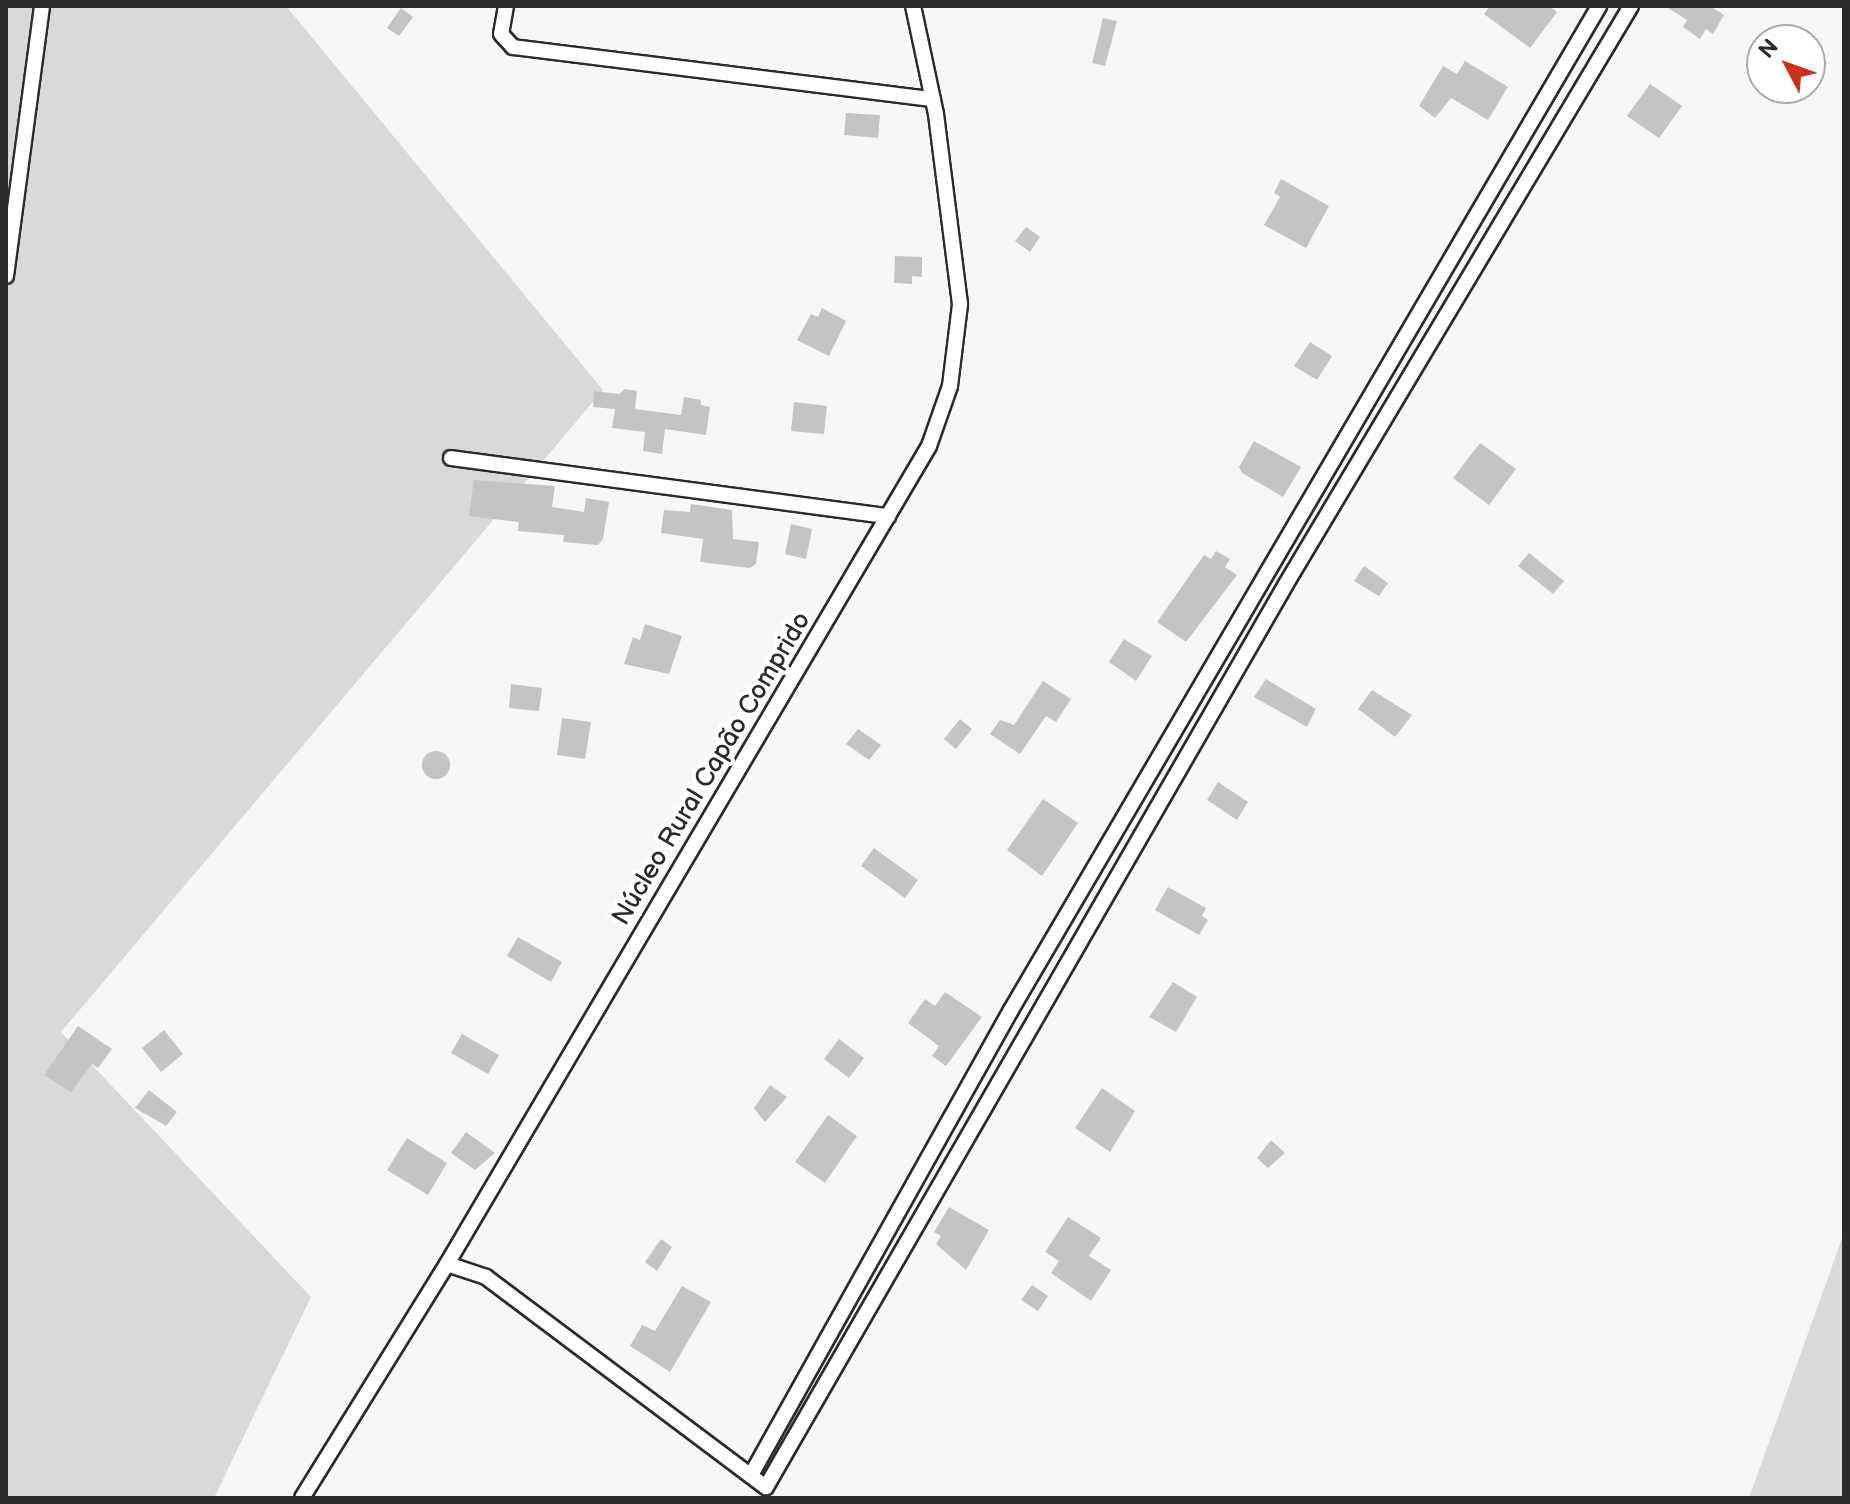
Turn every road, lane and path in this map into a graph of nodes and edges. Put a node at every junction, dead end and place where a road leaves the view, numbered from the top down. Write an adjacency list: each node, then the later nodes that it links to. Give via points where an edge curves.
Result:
1 (42, 6): 9 (street)
2 (506, 6): 8 (street, via 501,34 513,47)
3 (913, 6): 8 (street, Núcleo Rural Capão Comprido)
4 (1599, 6): 6 (street)
5 (1631, 6): 7 (street)
6 (1569, 59): 7 (street); 10 (street)
7 (1592, 72): 11 (street)
8 (933, 99): 13 (street, Núcleo Rural Capão Comprido, via 960,304 950,386 929,446)
9 (6, 276)
10 (1441, 277): 11 (street); 14 (street)
11 (1464, 290): 15 (street, via 1286,584)
12 (451, 458): 13 (street)
13 (888, 516): 16 (street, Núcleo Rural Capão Comprido)
14 (1066, 915): 15 (street); 17 (street)
15 (1090, 928): 17 (street, via 766,1487)
16 (447, 1264): 17 (street, via 486,1277); 18 (street, Núcleo Rural Capão Comprido)
17 (751, 1475)
18 (302, 1498)

